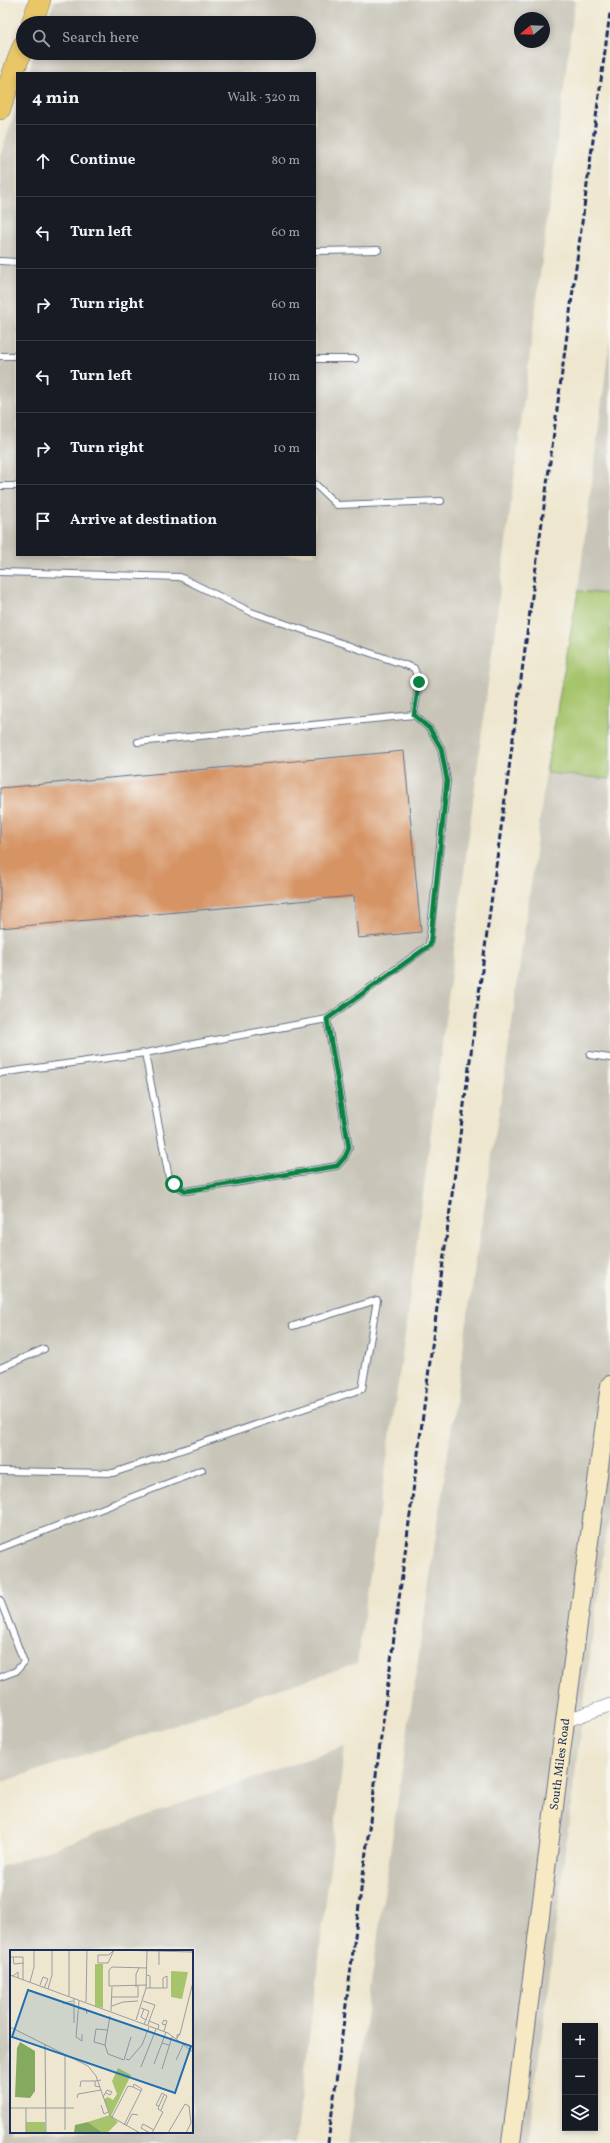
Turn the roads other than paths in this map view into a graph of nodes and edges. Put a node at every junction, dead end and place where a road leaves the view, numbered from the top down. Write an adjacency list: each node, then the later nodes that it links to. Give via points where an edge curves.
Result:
1 (40, 0): 2 (main road)
2 (34, 16)
3 (18, 60): 4 (main road)
4 (5, 102)
5 (316, 250): 6 (lane)
6 (378, 250)
7 (0, 261): 8 (lane)
8 (16, 262)
9 (0, 356): 10 (lane)
10 (16, 356)
11 (316, 359): 12 (lane)
12 (355, 359)
13 (316, 485): 16 (lane, via 337,506)
14 (0, 486): 15 (lane)
15 (16, 486)
16 (441, 501)
17 (0, 572): 18 (lane, via 180,577 251,612 414,668 419,682)
18 (414, 715): 19 (lane); 20 (lane, via 430,729 441,748 447,780 430,945)
19 (138, 742)
20 (327, 1019): 21 (lane); 21 (lane, via 349,1148 337,1166 186,1191 179,1188 169,1178)
21 (145, 1053): 24 (lane)
22 (590, 1055): 23 (lane)
23 (610, 1058)
24 (0, 1073)
25 (293, 1326): 31 (lane, via 377,1300 362,1389 113,1473)
26 (44, 1349): 27 (lane)
27 (0, 1368)
28 (610, 1385): 29 (street, South Miles Road)
29 (606, 1451): 36 (street, South Miles Road)
30 (202, 1470): 32 (lane)
31 (0, 1471)
32 (0, 1548)
33 (0, 1600): 34 (lane, via 24,1662 16,1671)
34 (0, 1677)
35 (610, 1705): 36 (street)
36 (564, 1720): 37 (street, South Miles Road)
37 (511, 2143)

